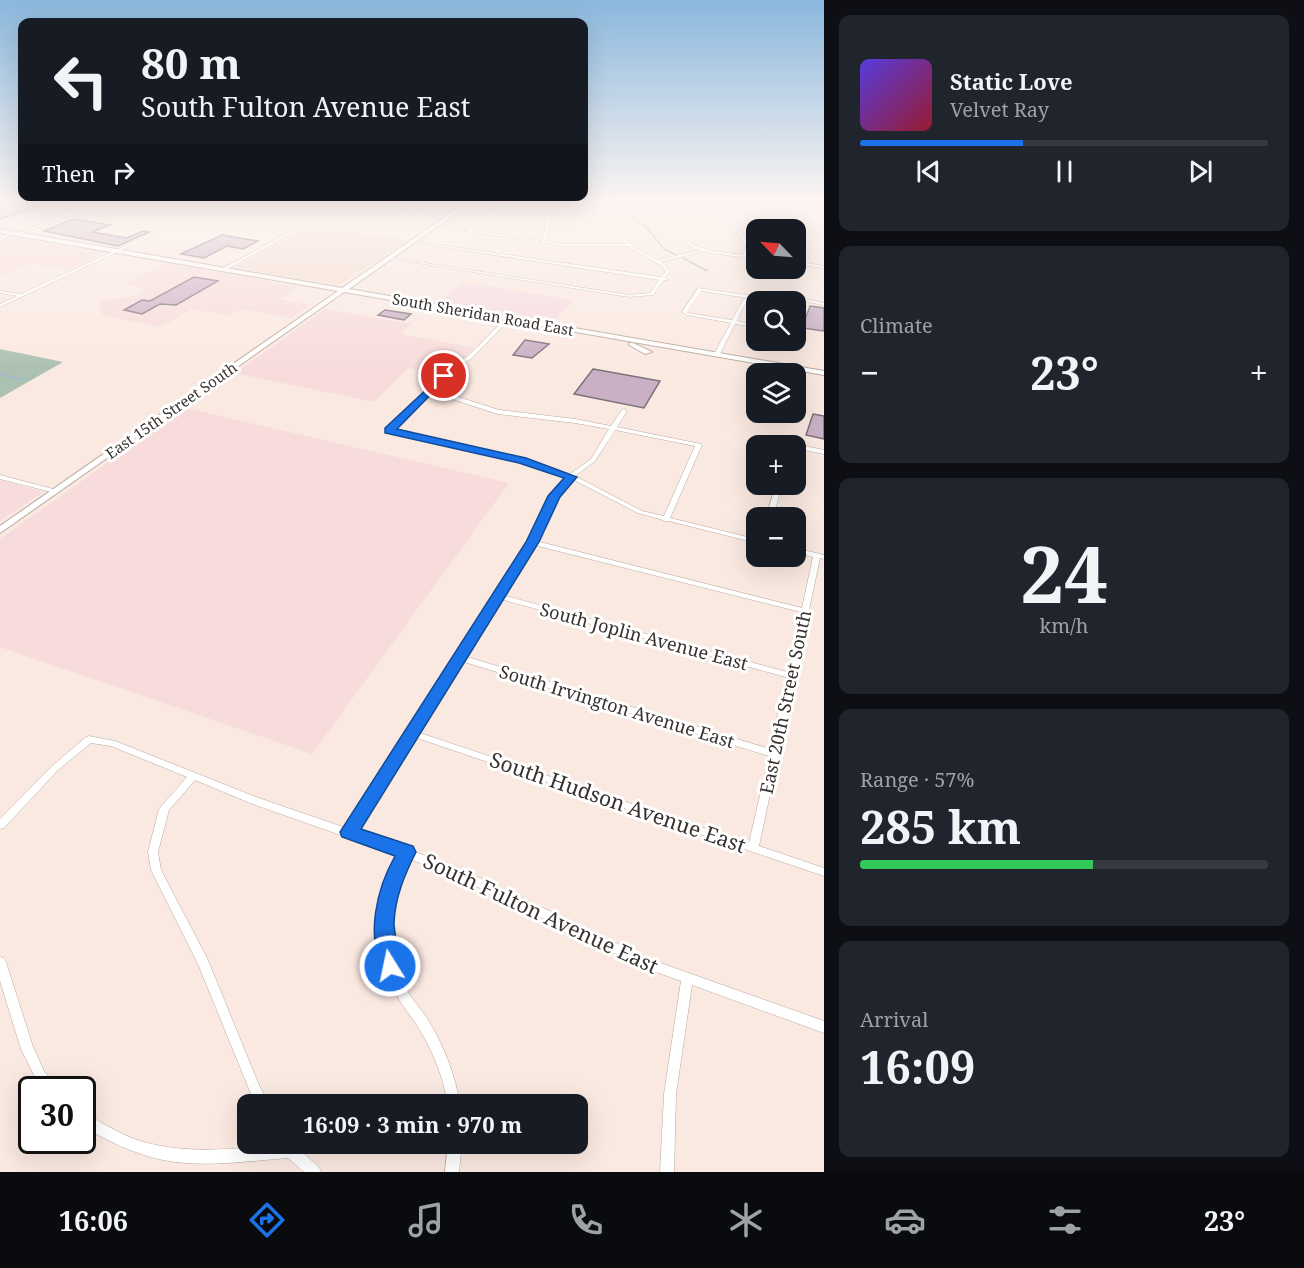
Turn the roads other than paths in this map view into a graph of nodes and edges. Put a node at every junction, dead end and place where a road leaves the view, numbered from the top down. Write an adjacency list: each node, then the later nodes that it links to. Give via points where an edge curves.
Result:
1 (103, 258): 16 (street)
2 (157, 258): 11 (main road, South Sheridan Road East)
3 (245, 258): 11 (street)
4 (387, 258): 12 (street, via 629,296 650,295); 13 (main road, East 15th Street South)
5 (518, 258): 12 (street)
6 (649, 258): 8 (street)
7 (673, 258): 8 (street)
8 (656, 262): 12 (street, via 668,271)
9 (806, 265): 10 (street)
10 (824, 267)
11 (224, 269): 13 (main road, South Sheridan Road East)
12 (664, 279)
13 (343, 290): 21 (main road, South Sheridan Road East); 35 (main road, East 15th Street South)
14 (0, 292): 16 (street)
15 (746, 295): 22 (street, via 700,289 684,312)
16 (22, 296): 20 (street)
17 (746, 300): 22 (street)
18 (806, 301): 19 (street)
19 (824, 303)
20 (0, 306)
21 (509, 318): 24 (main road, South Sheridan Road East); 28 (street)
22 (734, 322): 23 (street); 26 (street)
23 (746, 324)
24 (602, 334): 25 (main road); 26 (main road, South Sheridan Road East)
25 (648, 352)
26 (717, 354): 27 (main road, South Sheridan Road East)
27 (824, 373)
28 (429, 390): 30 (street, via 498,412); 34 (street, via 389,430 522,460)
29 (624, 411): 30 (street)
30 (614, 428): 34 (street, via 593,460); 36 (street, via 699,446)
31 (806, 448): 32 (street)
32 (824, 452)
33 (0, 477): 35 (street)
34 (571, 477): 36 (street, via 615,501); 39 (street, via 554,496)
35 (55, 491): 37 (main road, East 15th Street South)
36 (666, 520): 38 (street)
37 (0, 530)
38 (746, 539)
39 (532, 542): 42 (street); 43 (street)
40 (806, 553): 41 (street)
41 (821, 556): 43 (street, East 20th Street South)
42 (498, 596): 44 (street); 45 (street, South Joplin Avenue East)
43 (805, 611): 45 (street, East 20th Street South)
44 (460, 658): 46 (street); 47 (street, South Irvington Avenue East)
45 (790, 676): 47 (street, East 20th Street South)
46 (411, 733): 50 (street); 51 (street, South Hudson Avenue East)
47 (774, 754): 51 (street, East 20th Street South)
48 (193, 776): 49 (street, South Fulton Avenue East, via 112,743 89,739); 50 (street, South Fulton Avenue East); 58 (street, via 164,809 153,852 161,884 203,962)
49 (0, 825)
50 (349, 832): 52 (street, South Fulton Avenue East)
51 (753, 848): 53 (street, South Hudson Avenue East)
52 (407, 852): 55 (street, South Fulton Avenue East, via 453,870 609,946); 59 (street, via 387,898 385,945 404,997 437,1051)
53 (824, 872)
54 (0, 962): 57 (street, via 27,1049)
55 (687, 977): 56 (street, South Fulton Avenue East); 66 (street, via 670,1094)
56 (824, 1027)
57 (41, 1076)
58 (258, 1094)
59 (451, 1094)
60 (96, 1127): 61 (street, via 146,1150 184,1157)
61 (237, 1152)
62 (295, 1154): 64 (street)
63 (454, 1154): 65 (street)
64 (314, 1172)
65 (452, 1172)
66 (667, 1172)

